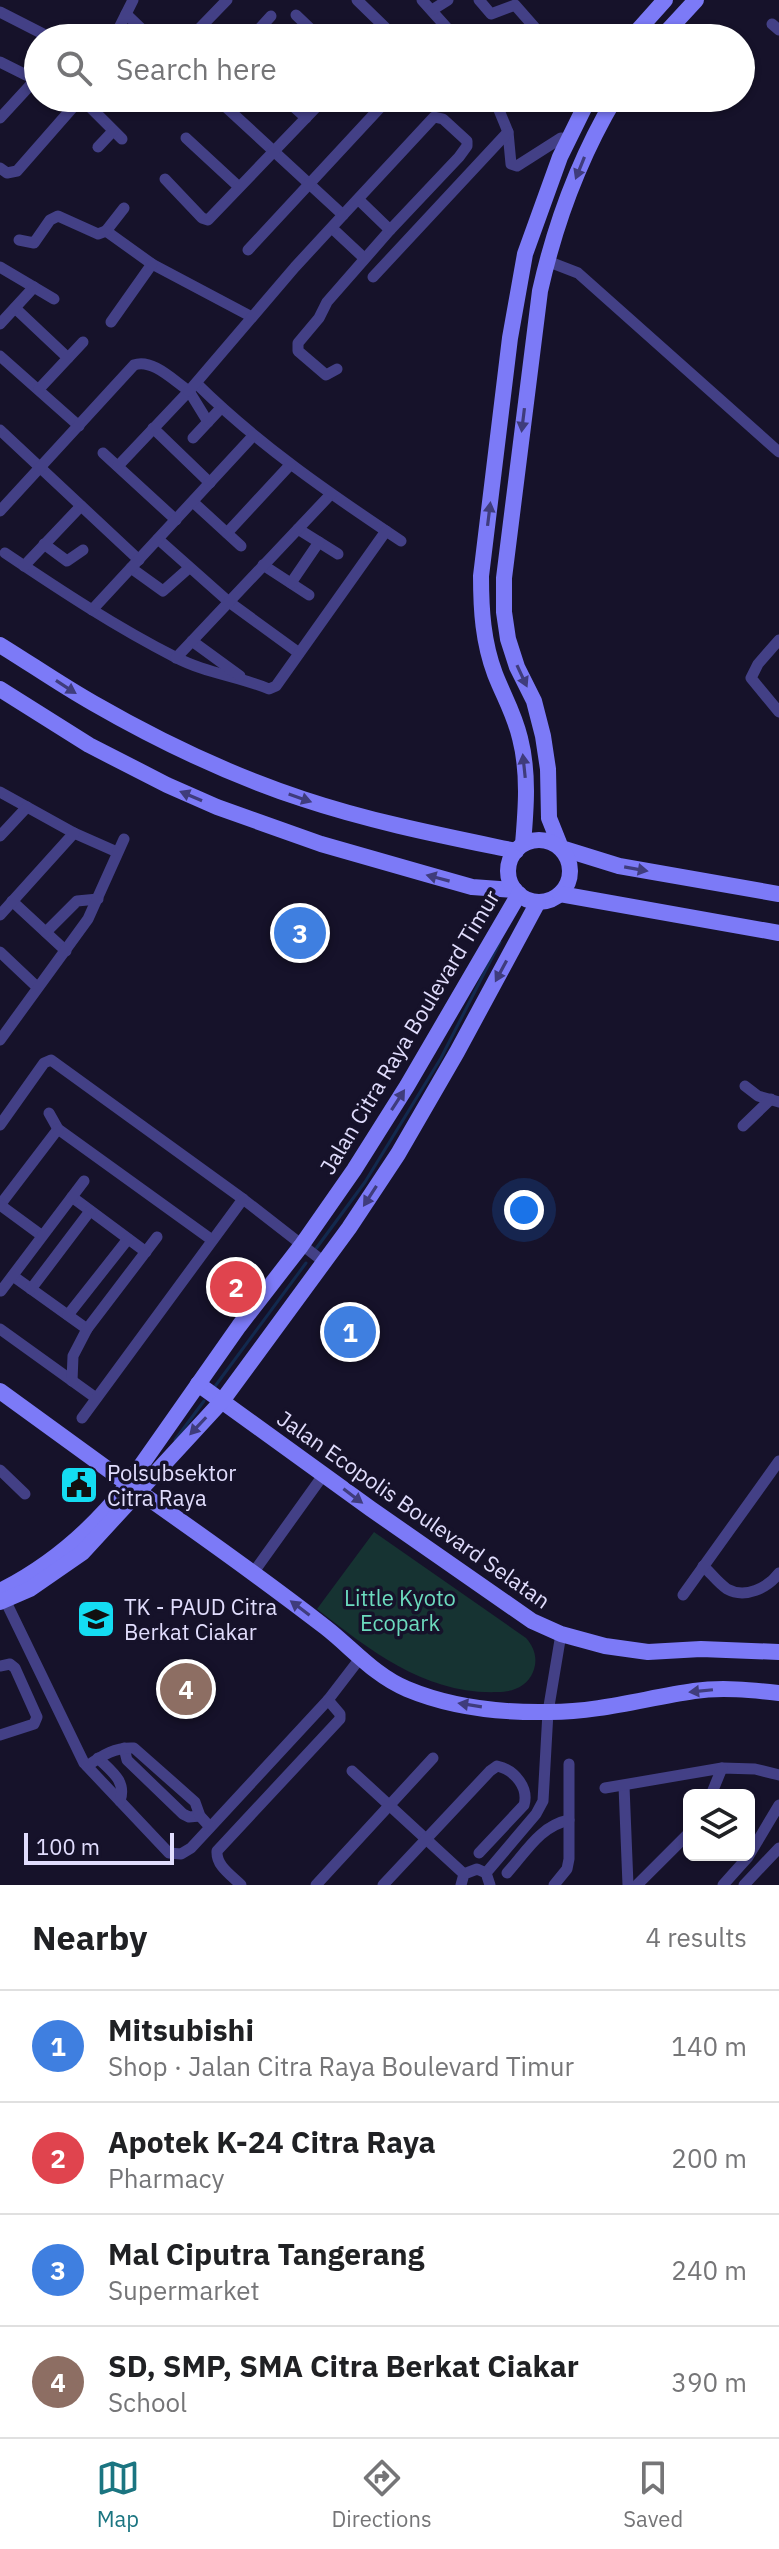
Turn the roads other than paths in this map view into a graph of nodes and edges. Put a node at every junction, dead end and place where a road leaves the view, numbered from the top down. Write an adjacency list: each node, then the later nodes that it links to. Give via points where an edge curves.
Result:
1 (133, 0): 12 (street)
2 (209, 0): 9 (street)
3 (358, 0): 21 (street)
4 (422, 0): 10 (street)
5 (448, 0): 10 (street)
6 (479, 0): 23 (street, via 491,14 515,5)
7 (665, 0): 24 (street)
8 (696, 0): 25 (street)
9 (224, 4): 18 (street)
10 (432, 10): 22 (street)
11 (0, 12): 15 (street)
12 (126, 14): 16 (street); 17 (street)
13 (296, 15): 20 (street)
14 (271, 16): 19 (street)
15 (24, 24)
16 (121, 24)
17 (136, 24)
18 (204, 24)
19 (264, 24)
20 (305, 24)
21 (378, 24)
22 (444, 24)
23 (532, 24)
24 (644, 24)
25 (674, 24)
26 (0, 62): 27 (street)
27 (24, 74)
28 (24, 93): 38 (street)
29 (67, 112): 45 (street, via 17,171)
30 (92, 112): 43 (street, via 118,135)
31 (231, 112): 44 (street)
32 (299, 112): 39 (street)
33 (312, 112): 39 (street)
34 (376, 112): 47 (street)
35 (500, 112): 40 (street)
36 (582, 112): 42 (street)
37 (608, 112): 59 (street, one-way to 59, via 581,165)
38 (0, 118)
39 (306, 118): 44 (street)
40 (508, 132): 42 (street, via 511,164 517,166 561,138); 62 (street)
41 (186, 138): 48 (street)
42 (568, 139): 57 (street)
43 (98, 147)
44 (273, 151): 47 (street); 48 (street)
45 (1, 171)
46 (165, 179): 48 (street, via 208,220)
47 (310, 184): 51 (street); 56 (street)
48 (239, 187)
49 (359, 200): 51 (street); 53 (street); 53 (street, via 434,117 467,141 459,157)
50 (124, 208): 54 (street)
51 (343, 215): 52 (street)
52 (333, 229): 58 (street); 66 (street)
53 (390, 230): 58 (street)
54 (106, 231): 55 (street, via 98,234 58,216 34,243); 60 (street)
55 (19, 240)
56 (248, 250)
57 (525, 254): 59 (street); 125 (street, one-way to 57, via 526,771 513,709 486,644 481,576)
58 (364, 258): 72 (street, via 296,347 326,375)
59 (547, 261): 82 (street, via 578,273); 126 (street, one-way to 126, via 531,357 504,612 508,639 543,736 549,818)
60 (152, 264): 66 (street); 67 (street)
61 (0, 267): 63 (street)
62 (373, 277)
63 (34, 287): 64 (street); 65 (street)
64 (54, 299)
65 (15, 308): 68 (street); 71 (street)
66 (252, 317): 73 (street)
67 (111, 322)
68 (0, 324)
69 (83, 342): 71 (street)
70 (0, 356): 74 (street)
71 (68, 358): 74 (street)
72 (337, 369)
73 (193, 387): 75 (street); 76 (street); 77 (street, via 138,363); 78 (street)
74 (39, 389): 77 (street)
75 (221, 408): 76 (street); 80 (street)
76 (208, 422): 81 (street)
77 (79, 426): 86 (street)
78 (153, 428): 85 (street); 87 (street)
79 (0, 430): 86 (street)
80 (253, 436): 84 (street); 87 (street)
81 (193, 438)
82 (779, 452)
83 (103, 453): 85 (street)
84 (290, 465): 88 (street); 95 (street)
85 (118, 466): 92 (street)
86 (40, 467): 90 (street); 91 (street)
87 (210, 483): 89 (street)
88 (331, 494): 93 (street); 94 (street)
89 (193, 502): 92 (street); 95 (street)
90 (81, 506): 99 (street); 104 (street)
91 (0, 511)
92 (176, 520): 96 (street)
93 (298, 529): 98 (street); 105 (street)
94 (386, 531): 97 (street); 115 (street)
95 (227, 533): 100 (street)
96 (158, 539): 104 (street); 107 (street)
97 (401, 541)
98 (319, 542): 103 (street); 108 (street)
99 (44, 544): 101 (street, via 67,561); 106 (street)
100 (241, 546)
101 (83, 550)
102 (5, 553): 106 (street)
103 (338, 554)
104 (135, 564): 107 (street, via 163,591); 111 (street)
105 (263, 565): 108 (street); 110 (street)
106 (24, 566): 111 (street)
107 (189, 568): 110 (street)
108 (291, 583): 109 (street)
109 (309, 595)
110 (229, 602): 113 (street); 115 (street)
111 (92, 610): 116 (street)
112 (779, 640): 119 (street, via 751,678)
113 (192, 641): 116 (street); 117 (street)
114 (0, 645): 125 (street, one-way to 125, via 95,705 247,778 389,824)
115 (299, 653): 117 (street, via 273,688)
116 (176, 658): 117 (street)
117 (245, 679)
118 (0, 689): 128 (street, one-way to 118, via 438,878 217,807 89,745)
119 (779, 712)
120 (0, 792): 121 (street)
121 (27, 807): 122 (street); 123 (street)
122 (74, 833): 127 (street); 132 (street)
123 (0, 836)
124 (124, 839): 127 (street)
125 (519, 848): 126 (street, via 543,840); 128 (street, via 508,866)
126 (561, 848): 129 (street, via 570,877); 130 (street, one-way to 130, via 619,866)
127 (117, 852): 131 (street)
128 (517, 892): 133 (street); 157 (street, Jalan Citra Raya Boulevard Timur, one-way to 128, via 407,1086)
129 (560, 894): 133 (street); 136 (street)
130 (779, 894)
131 (98, 899): 135 (street, via 77,901); 137 (street)
132 (12, 901): 134 (street); 135 (street)
133 (538, 902): 159 (street, Jalan Citra Raya Boulevard Timur, one-way to 159, via 405,1141)
134 (0, 915)
135 (46, 932): 137 (street)
136 (779, 933)
137 (66, 951): 139 (street)
138 (0, 952): 139 (street)
139 (37, 987): 140 (street)
140 (5, 1023): 141 (street)
141 (0, 1040)
142 (745, 1086): 143 (street)
143 (775, 1100): 146 (street)
144 (49, 1113): 147 (street)
145 (0, 1125): 150 (street, via 49,1059)
146 (743, 1126)
147 (58, 1129): 151 (street); 156 (street)
148 (84, 1181): 149 (street)
149 (72, 1197): 152 (street); 153 (street)
150 (243, 1199): 156 (street); 157 (street)
151 (0, 1205): 153 (street)
152 (90, 1211): 155 (street); 161 (street)
153 (41, 1235): 160 (street)
154 (157, 1237): 158 (street)
155 (128, 1239): 158 (street); 163 (street)
156 (212, 1240): 169 (street)
157 (305, 1248): 159 (street); 168 (street, Jalan Citra Raya Boulevard Timur)
158 (146, 1252): 165 (street)
159 (322, 1261): 168 (street, Jalan Citra Raya Boulevard Timur)
160 (13, 1276): 161 (street); 162 (street)
161 (31, 1289): 163 (street)
162 (1, 1291)
163 (68, 1315): 165 (street)
164 (0, 1329): 166 (street)
165 (87, 1329): 166 (street, via 73,1356)
166 (72, 1381): 169 (street)
167 (0, 1391): 174 (street)
168 (211, 1393): 172 (street, Jalan Ecopolis Boulevard Selatan); 174 (street, Jalan Citra Raya Boulevard Timur); 174 (street, Jalan Citra Raya Boulevard Timur, one-way to 174)
169 (96, 1398): 170 (street)
170 (82, 1418)
171 (779, 1461): 177 (street)
172 (324, 1474): 176 (street); 181 (street, Jalan Ecopolis Boulevard Selatan, one-way to 181, via 532,1621)
173 (2, 1475): 175 (street)
174 (133, 1488): 176 (street); 180 (street, Jalan Citra Raya Boulevard Timur, via 64,1552)
175 (25, 1494)
176 (258, 1566): 183 (street, one-way to 176)
177 (703, 1566): 178 (street, via 736,1592 768,1586); 179 (street)
178 (779, 1573)
179 (683, 1595)
180 (2, 1598): 192 (street)
181 (561, 1634): 182 (street, Jalan Ecopolis Boulevard Selatan, via 648,1652); 187 (street)
182 (779, 1652)
183 (361, 1657): 186 (street); 187 (street, one-way to 183, via 462,1705 408,1690)
184 (0, 1666): 188 (street, via 15,1668 37,1717 34,1724)
185 (779, 1693): 187 (street, one-way to 187, via 696,1690)
186 (328, 1700): 203 (street); 215 (street, via 340,1719 217,1851 220,1864)
187 (548, 1712): 213 (street, via 543,1801)
188 (0, 1735)
189 (98, 1758): 192 (street); 199 (street, via 120,1782); 203 (street, via 124,1748 127,1760 183,1814 200,1816)
190 (433, 1758): 201 (street)
191 (569, 1764): 202 (street)
192 (87, 1766): 199 (street)
193 (722, 1768): 195 (street); 196 (street); 198 (street)
194 (352, 1771): 201 (street)
195 (779, 1775)
196 (624, 1786): 197 (street); 219 (street)
197 (605, 1788)
198 (713, 1789)
199 (120, 1801): 203 (street, via 175,1855 191,1848)
200 (779, 1805): 206 (street)
201 (389, 1806): 204 (street); 216 (street)
202 (569, 1820): 212 (street, via 545,1830); 218 (street, via 568,1864)
203 (210, 1827)
204 (426, 1839): 208 (street, via 490,1771 505,1768 527,1796); 214 (street); 217 (street)
205 (683, 1839): 220 (street)
206 (755, 1845)
207 (779, 1848): 211 (street)
208 (479, 1853)
209 (744, 1861): 221 (street)
210 (752, 1861): 211 (street)
211 (759, 1869): 222 (street)
212 (507, 1873)
213 (488, 1879): 214 (street, via 472,1869)
214 (462, 1880)
215 (241, 1885)
216 (316, 1885)
217 (383, 1885)
218 (554, 1885)
219 (628, 1885)
220 (637, 1885)
221 (723, 1885)
222 (744, 1885)

